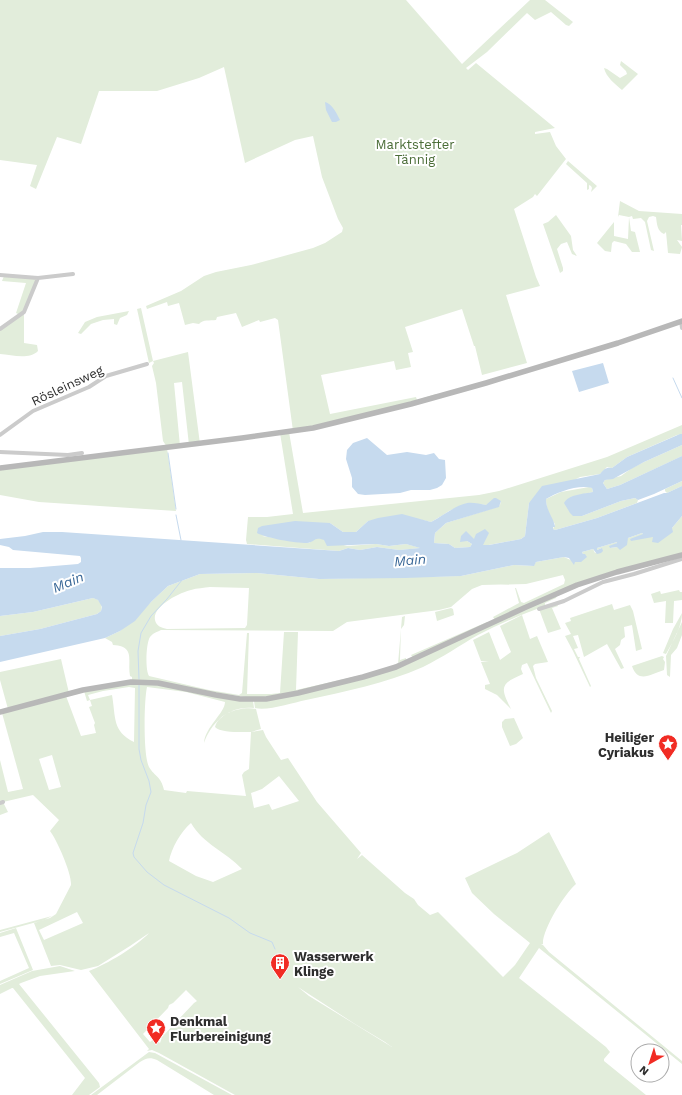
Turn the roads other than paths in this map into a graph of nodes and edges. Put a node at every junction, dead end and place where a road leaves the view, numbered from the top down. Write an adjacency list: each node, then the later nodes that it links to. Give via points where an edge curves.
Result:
1 (73, 274): 3 (street)
2 (0, 275): 3 (street)
3 (38, 278): 6 (street, via 24,312)
4 (681, 321): 5 (street); 11 (main road, via 598,350 458,391 313,428)
5 (682, 328)
6 (0, 329)
7 (147, 364): 8 (street, Rösleinsweg, via 106,376 89,387 33,411)
8 (0, 435)
9 (0, 452): 10 (street, via 68,455)
10 (82, 453)
11 (0, 468)
12 (682, 555): 15 (main road, via 577,585 396,667 298,693 266,699 240,699 167,684 131,682 83,690)
13 (682, 559): 14 (street, via 603,582)
14 (539, 609)
15 (1, 712)

